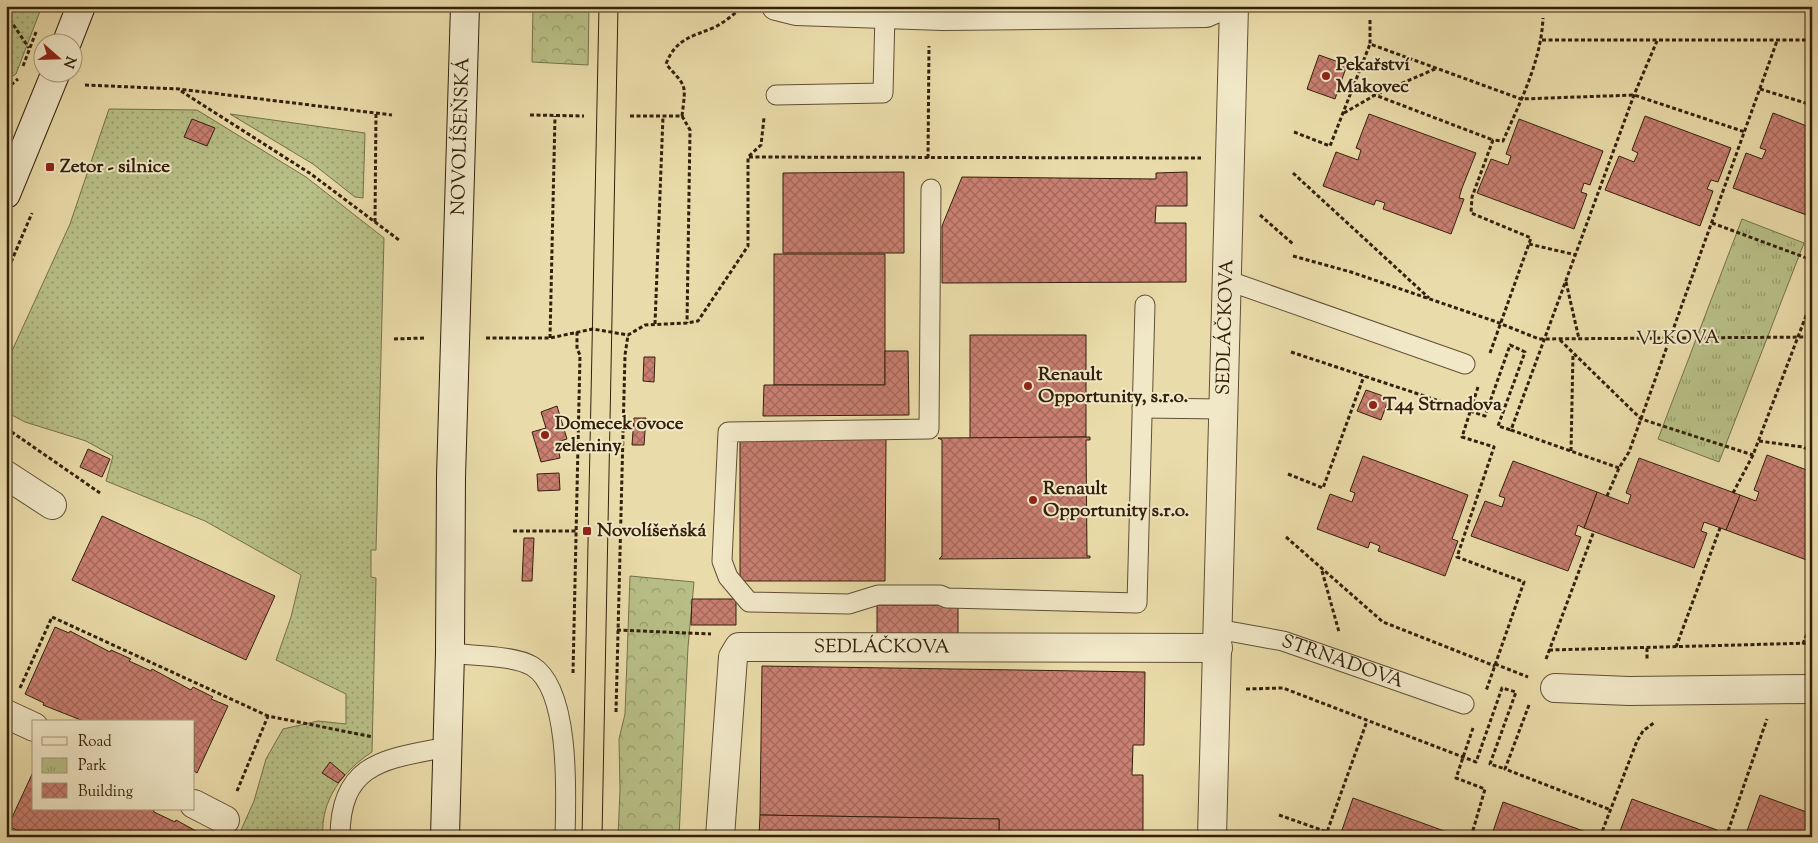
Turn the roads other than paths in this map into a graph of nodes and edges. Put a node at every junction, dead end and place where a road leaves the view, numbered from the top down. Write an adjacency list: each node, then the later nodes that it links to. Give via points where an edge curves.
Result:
1 (81, 6): 7 (street)
2 (465, 6): 21 (street, NOVOLÍŠEŇSKÁ, via 451,477)
3 (776, 6): 6 (street, via 796,11)
4 (1222, 6): 6 (street, via 1206,13)
5 (1234, 6): 13 (street, SEDLÁČKOVA)
6 (885, 14): 9 (lane, via 883,93)
7 (71, 32)
8 (51, 82): 10 (street)
9 (776, 95)
10 (14, 152): 12 (street)
11 (931, 189): 16 (lane, via 928,429 728,432 722,561 728,577 749,602 849,604 878,595 1137,603)
12 (6, 194)
13 (1226, 280): 15 (lane); 17 (street, SEDLÁČKOVA)
14 (1145, 305): 16 (lane)
15 (1465, 364)
16 (1142, 408): 17 (lane)
17 (1223, 409): 20 (street, SEDLÁČKOVA)
18 (6, 475): 19 (street)
19 (52, 504)
20 (1218, 638): 24 (lane, STRNADOVA, via 1282,641); 33 (street, SEDLÁČKOVA, via 739,647 733,657); 34 (street, SEDLÁČKOVA)
21 (450, 653): 27 (street, NOVOLÍŠEŇSKÁ); 32 (lane, via 520,661 533,667 548,686 560,723 565,754)
22 (1555, 688): 23 (street, via 1629,692)
23 (1812, 689)
24 (1464, 704)
25 (7, 714): 26 (street)
26 (32, 726)
27 (448, 747): 30 (lane, via 388,758 373,765 351,786 340,820); 31 (street, NOVOLÍŠEŇSKÁ)
28 (195, 805): 29 (street)
29 (225, 820)
30 (340, 837)
31 (445, 837)
32 (565, 837)
33 (720, 837)
34 (1212, 837)

